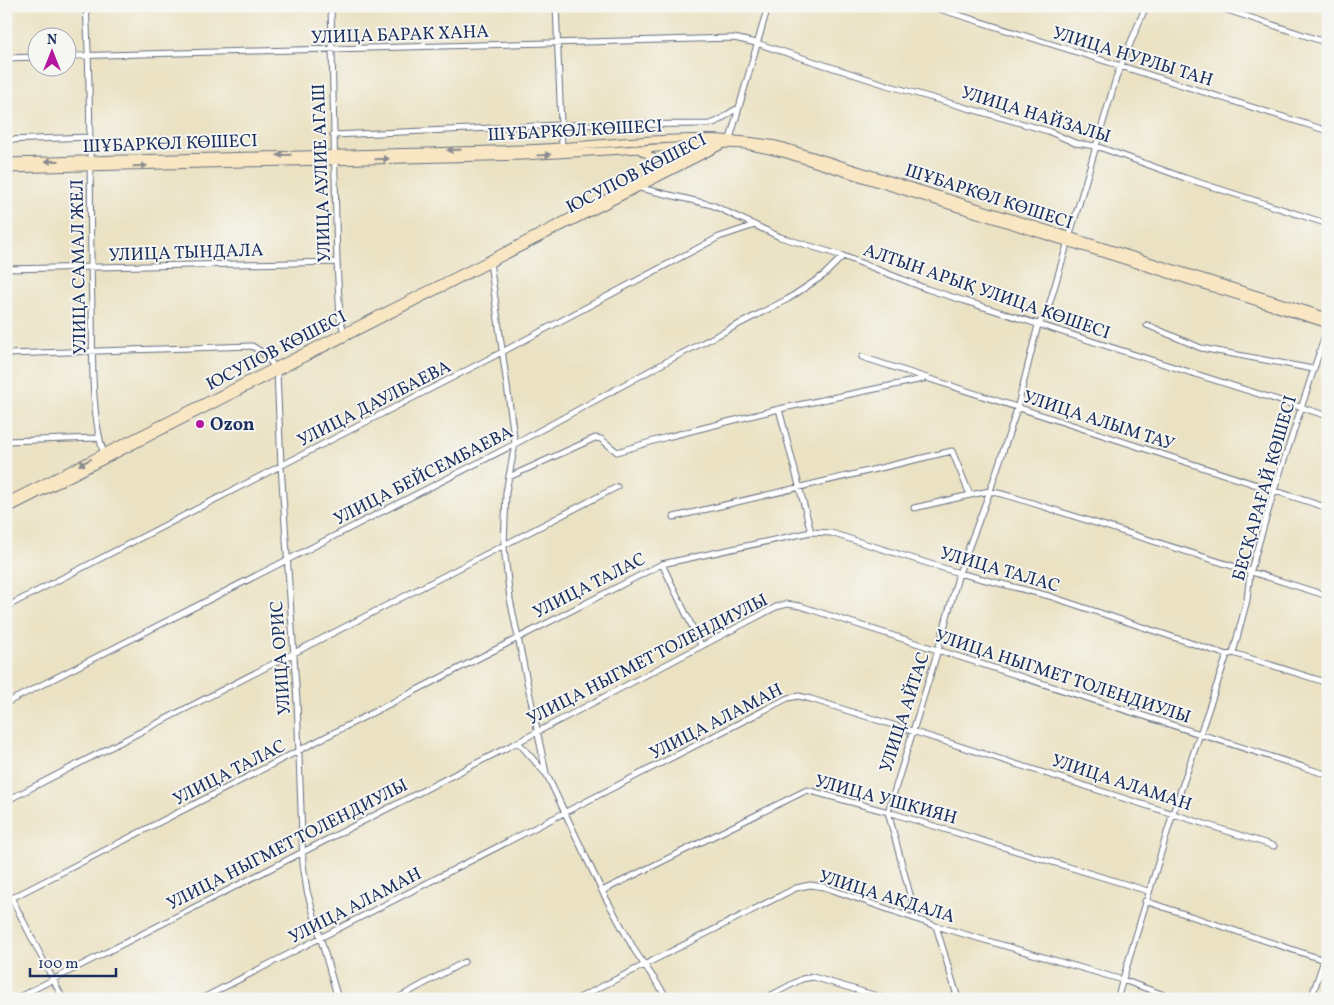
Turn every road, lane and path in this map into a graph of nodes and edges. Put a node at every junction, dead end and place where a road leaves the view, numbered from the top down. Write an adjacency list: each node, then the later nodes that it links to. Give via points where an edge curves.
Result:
1 (86, 6): 14 (street, УЛИЦА САМАЛ ЖЕЛ)
2 (331, 6): 12 (street, УЛИЦА АУЛИЕ АГАШ)
3 (556, 6): 10 (street)
4 (768, 6): 11 (street)
5 (930, 6): 17 (street, УЛИЦА НУРЛЫ ТАН)
6 (1146, 6): 17 (street, УЛИЦА АЙТАС)
7 (1215, 6): 9 (street)
8 (734, 38): 10 (street, УЛИЦА БАРАК ХАНА); 11 (street, УЛИЦА НАЙЗАЛЫ)
9 (1328, 42)
10 (557, 43): 12 (street, УЛИЦА БАРАК ХАНА); 19 (street)
11 (756, 43): 18 (street); 26 (street, УЛИЦА НАЙЗАЛЫ)
12 (331, 50): 14 (street, УЛИЦА БАРАК ХАНА); 21 (street, УЛИЦА АУЛИЕ АГАШ)
13 (78, 56): 14 (street, УЛИЦА БАРАК ХАНА)
14 (89, 56): 22 (street, УЛИЦА САМАЛ ЖЕЛ)
15 (28, 57): 16 (street)
16 (6, 58)
17 (1122, 66): 20 (street, УЛИЦА НУРЛЫ ТАН); 26 (street, УЛИЦА АЙТАС)
18 (739, 108): 19 (street, via 717,123 709,124); 23 (street)
19 (561, 125): 21 (street); 28 (street)
20 (1328, 132)
21 (333, 135): 29 (street, УЛИЦА АУЛИЕ АГАШ)
22 (90, 137): 24 (street); 31 (street, УЛИЦА САМАЛ ЖЕЛ)
23 (730, 139): 25 (street); 28 (street, ШҰБАРКӨЛ КӨШЕСІ); 37 (street, ШҰБАРКӨЛ КӨШЕСІ, via 784,146)
24 (6, 140)
25 (724, 144): 27 (street, ШҰБАРКӨЛ КӨШЕСІ); 33 (street, ЮСУПОВ КӨШЕСІ, via 692,154); 34 (street, ЮСУПОВ КӨШЕСІ); 37 (street, ШҰБАРКӨЛ КӨШЕСІ, via 783,153)
26 (1096, 146): 35 (street, УЛИЦА НАЙЗАЛЫ); 37 (street, УЛИЦА АЙТАС)
27 (632, 149): 28 (street, ШҰБАРКӨЛ КӨШЕСІ); 33 (street, via 652,157)
28 (562, 150): 29 (street, ШҰБАРКӨЛ КӨШЕСІ)
29 (333, 157): 31 (street, ШҰБАРКӨЛ КӨШЕСІ); 39 (street, УЛИЦА АУЛИЕ АГАШ)
30 (6, 162): 31 (street, ШҰБАРКӨЛ КӨШЕСІ, one-way to 30)
31 (91, 163): 32 (street, ШҰБАРКӨЛ КӨШЕСІ); 41 (street, УЛИЦА САМАЛ ЖЕЛ)
32 (6, 169)
33 (652, 174): 40 (street, ЮСУПОВ КӨШЕСІ)
34 (640, 188): 36 (street, АЛТЫН АРЫҚ УЛИЦА КӨШЕСІ, via 712,205); 40 (street, ЮСУПОВ КӨШЕСІ)
35 (1328, 224)
36 (755, 225): 38 (street, АЛТЫН АРЫҚ УЛИЦА КӨШЕСІ, via 780,237); 49 (street, УЛИЦА ДАУЛБАЕВА, via 719,237)
37 (1067, 239): 43 (street, ШҰБАРКӨЛ КӨШЕСІ); 44 (street, УЛИЦА АЙТАС, via 1046,314); 46 (street, ШҰБАРКӨЛ КӨШЕСІ)
38 (843, 256): 44 (street, АЛТЫН АРЫҚ УЛИЦА КӨШЕСІ, via 927,289); 61 (street, УЛИЦА БЕЙСЕМБАЕВА, via 824,276 788,299)
39 (337, 262): 41 (street, УЛИЦА ТЫНДАЛА); 47 (street, УЛИЦА АУЛИЕ АГАШ)
40 (490, 262): 47 (street, ЮСУПОВ КӨШЕСІ); 49 (street)
41 (91, 268): 42 (street, УЛИЦА ТЫНДАЛА); 48 (street, УЛИЦА САМАЛ ЖЕЛ)
42 (6, 269)
43 (1328, 317)
44 (1038, 325): 55 (street, АЛТЫН АРЫҚ УЛИЦА КӨШЕСІ); 57 (street, УЛИЦА АЙТАС)
45 (1146, 325): 53 (street, via 1201,348)
46 (1328, 325): 53 (street, БЕСҚАРАҒАЙ КӨШЕСІ)
47 (344, 335): 52 (street, ЮСУПОВ КӨШЕСІ)
48 (92, 351): 50 (street); 52 (street, via 252,346 260,350); 59 (street, УЛИЦА САМАЛ ЖЕЛ)
49 (504, 351): 61 (street); 63 (street, УЛИЦА ДАУЛБАЕВА)
50 (6, 354)
51 (862, 357): 54 (street, УЛИЦА АЛЫМ ТАУ)
52 (276, 369): 62 (street, ЮСУПОВ КӨШЕСІ); 63 (street, УЛИЦА ОРИС)
53 (1313, 369): 55 (street, БЕСҚАРАҒАЙ КӨШЕСІ)
54 (923, 379): 56 (street); 57 (street, УЛИЦА АЛЫМ ТАУ)
55 (1302, 407): 58 (street, АЛТЫН АРЫҚ УЛИЦА КӨШЕСІ); 68 (street, БЕСҚАРАҒАЙ КӨШЕСІ)
56 (779, 409): 64 (street, via 617,452 595,438); 66 (street)
57 (1017, 409): 67 (street, УЛИЦА АЙТАС); 68 (street, УЛИЦА АЛЫМ ТАУ)
58 (1328, 416)
59 (98, 438): 60 (street); 62 (street, УЛИЦА САМАЛ ЖЕЛ)
60 (6, 441)
61 (515, 444): 64 (street); 77 (street, УЛИЦА БЕЙСЕМБАЕВА)
62 (104, 457): 70 (street, ЮСУПОВ КӨШЕСІ, one-way to 70); 73 (street, ЮСУПОВ КӨШЕСІ)
63 (281, 466): 77 (street, УЛИЦА ОРИС); 82 (street, УЛИЦА ДАУЛБАЕВА)
64 (509, 478): 76 (street)
65 (616, 486): 76 (street)
66 (800, 486): 69 (street, via 872,472 948,450 955,454); 74 (street); 75 (street)
67 (990, 491): 69 (street); 79 (street, УЛИЦА АЙТАС); 80 (street)
68 (1274, 491): 72 (street, УЛИЦА АЛЫМ ТАУ); 80 (street, БЕСҚАРАҒАЙ КӨШЕСІ)
69 (970, 494): 71 (street)
70 (6, 502)
71 (914, 508)
72 (1328, 508)
73 (6, 510)
74 (674, 516)
75 (811, 532): 78 (street, УЛИЦА ТАЛАС); 79 (street, УЛИЦА ТАЛАС, via 830,533)
76 (504, 547): 83 (street); 87 (street)
77 (288, 560): 87 (street, УЛИЦА ОРИС); 90 (street, УЛИЦА БЕЙСЕМБАЕВА)
78 (662, 564): 83 (street, УЛИЦА ТАЛАС); 84 (street)
79 (959, 573): 85 (street, УЛИЦА АЙТАС); 88 (street, УЛИЦА ТАЛАС, via 1048,596)
80 (1250, 573): 81 (street); 86 (street, БЕСҚАРАҒАЙ КӨШЕСІ, via 1247,600)
81 (1328, 596)
82 (6, 607)
83 (517, 636): 91 (street); 95 (street, УЛИЦА ТАЛАС)
84 (702, 645): 85 (street, УЛИЦА НЫГМЕТ ТОЛЕНДИУЛЫ, via 787,604); 91 (street, УЛИЦА НЫГМЕТ ТОЛЕНДИУЛЫ)
85 (938, 650): 92 (street, УЛИЦА АЙТАС); 93 (street, УЛИЦА НЫГМЕТ ТОЛЕНДИУЛЫ)
86 (1233, 653): 88 (street); 89 (street)
87 (294, 654): 95 (street, УЛИЦА ОРИС); 98 (street)
88 (1227, 656): 93 (street)
89 (1328, 683)
90 (6, 703)
91 (539, 730): 94 (street, УЛИЦА НЫГМЕТ ТОЛЕНДИУЛЫ); 96 (street)
92 (913, 730): 99 (street, УЛИЦА АЙТАС); 100 (street, УЛИЦА АЛАМАН); 101 (street, УЛИЦА АЛАМАН, via 811,699 788,698)
93 (1200, 734): 97 (street, УЛИЦА НЫГМЕТ ТОЛЕНДИУЛЫ); 100 (street)
94 (518, 742): 96 (street); 103 (street, УЛИЦА НЫГМЕТ ТОЛЕНДИУЛЫ)
95 (299, 752): 103 (street, УЛИЦА ОРИС); 106 (street, УЛИЦА ТАЛАС)
96 (546, 773): 101 (street)
97 (1328, 774)
98 (6, 801)
99 (888, 812): 104 (street, УЛИЦА УШКИЯН, via 815,791 799,792); 105 (street, УЛИЦА УШКИЯН); 109 (street)
100 (1173, 813): 102 (street, УЛИЦА АЛАМАН); 105 (street)
101 (564, 814): 104 (street); 111 (street, УЛИЦА АЛАМАН)
102 (1274, 846)
103 (302, 852): 111 (street, УЛИЦА ОРИС, via 307,891); 116 (street, УЛИЦА НЫГМЕТ ТОЛЕНДИУЛЫ)
104 (602, 890): 115 (street)
105 (1148, 891): 107 (street)
106 (12, 898): 108 (street, УЛИЦА ТАЛАС); 116 (street)
107 (1145, 901): 113 (street); 117 (street)
108 (6, 902)
109 (916, 917): 110 (street, УЛИЦА АКДАЛА); 115 (street, УЛИЦА АКДАЛА, via 810,885 796,888)
110 (936, 926): 117 (street, УЛИЦА АКДАЛА); 127 (street)
111 (321, 937): 120 (street, УЛИЦА АЛАМАН); 121 (street, УЛИЦА ОРИС)
112 (1328, 948): 113 (street)
113 (1324, 960): 130 (street)
114 (464, 962): 122 (street)
115 (644, 964): 123 (street, УЛИЦА АКДАЛА); 124 (street)
116 (53, 980): 118 (street, УЛИЦА НЫГМЕТ ТОЛЕНДИУЛЫ); 119 (street)
117 (1123, 980): 128 (street); 129 (street, УЛИЦА АКДАЛА)
118 (15, 999)
119 (63, 999)
120 (202, 999)
121 (338, 999)
122 (396, 999)
123 (577, 999)
124 (668, 999)
125 (764, 999): 126 (street, via 802,979 813,977)
126 (886, 999)
127 (958, 999)
128 (1117, 999)
129 (1176, 999)
130 (1311, 999)

